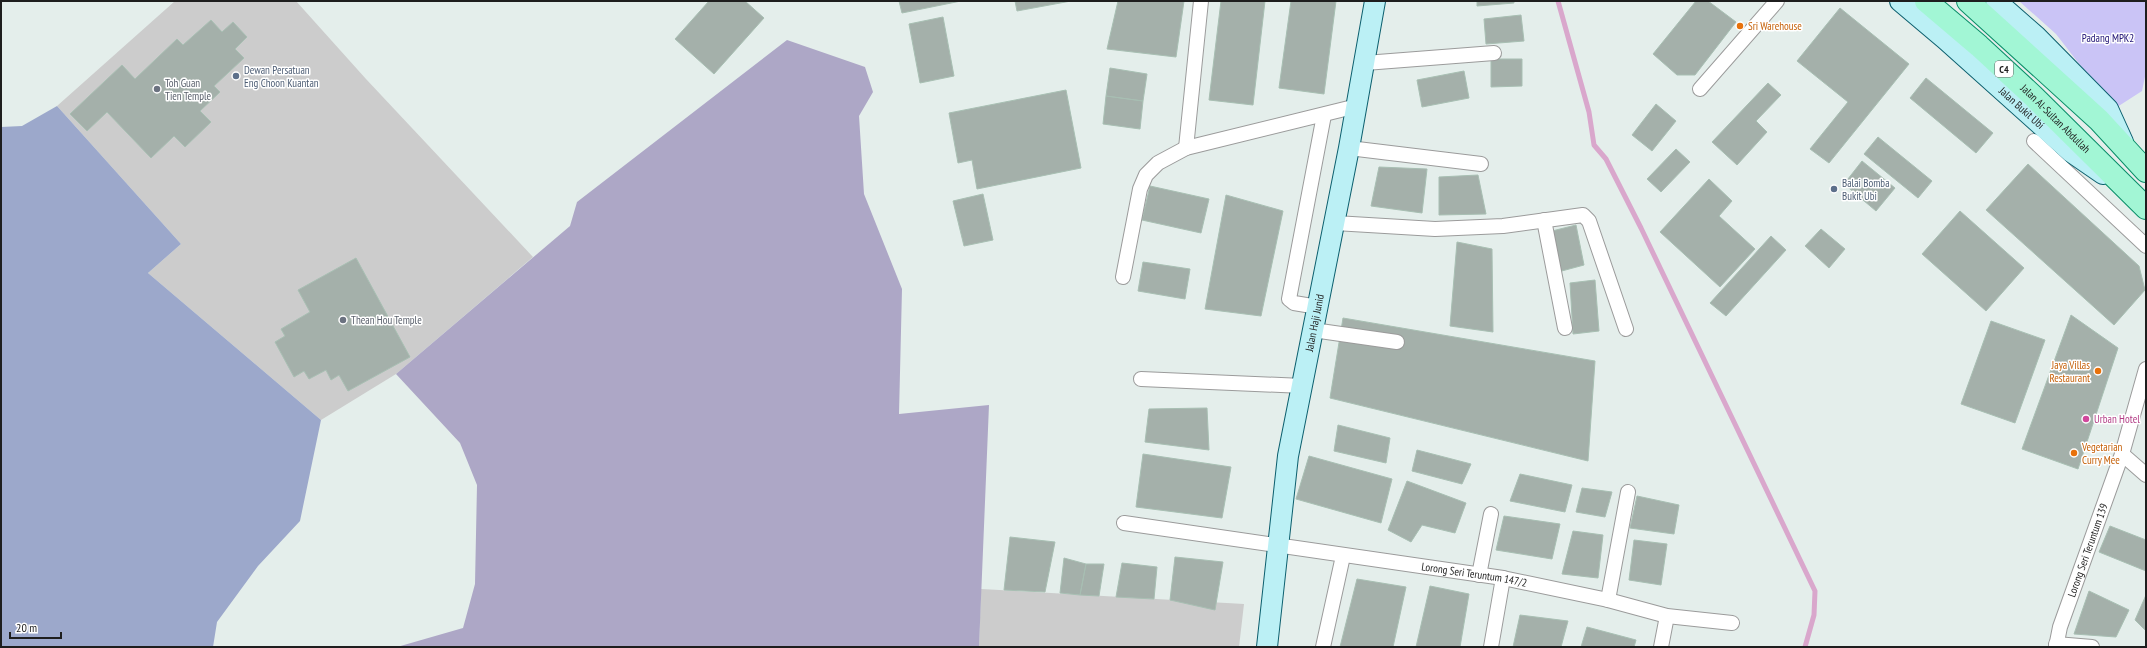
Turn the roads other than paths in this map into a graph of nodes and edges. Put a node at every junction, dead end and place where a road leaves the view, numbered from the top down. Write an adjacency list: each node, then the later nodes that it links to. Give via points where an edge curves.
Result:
1 (1201, 1): 14 (street)
2 (1375, 1): 9 (street, Jalan Haji Junid)
3 (1777, 1): 10 (street)
4 (1900, 1): 19 (street, Jalan Bukit Ubi / C4, via 2071,152)
5 (1926, 1): 19 (main road, Jalan Al-Sultan Abdullah / C4, via 1979,46)
6 (1968, 1): 16 (main road, C4, via 2099,120)
7 (1996, 1): 16 (street, C4, via 2036,36 2108,109)
8 (1494, 54): 9 (street)
9 (1365, 63): 11 (street, Jalan Haji Junid)
10 (1700, 89)
11 (1357, 106): 12 (street); 15 (street, Jalan Haji Junid)
12 (1324, 114): 14 (street); 24 (street, via 1289,299 1294,303)
13 (2034, 141): 22 (street)
14 (1186, 148): 23 (street, via 1164,160 1146,175 1140,189)
15 (1350, 148): 17 (street); 21 (street, Jalan Haji Junid)
16 (2125, 148): 18 (main road, C4)
17 (1481, 164)
18 (2146, 171)
19 (2138, 201)
20 (1544, 220): 21 (street, via 1503,226 1435,229); 25 (street); 26 (street, via 1583,215 1587,217)
21 (1335, 223): 24 (street, Jalan Haji Junid)
22 (2146, 246)
23 (1123, 277)
24 (1318, 307): 27 (street, Jalan Haji Junid)
25 (1565, 328)
26 (1626, 329)
27 (1313, 330): 28 (street); 32 (street, Jalan Haji Junid)
28 (1397, 342)
29 (2146, 369): 31 (street, Lorong Seri Teruntum 139)
30 (1141, 379): 32 (street)
31 (2144, 381): 33 (street, Lorong Seri Teruntum 139)
32 (1303, 386): 38 (street, Jalan Haji Junid, via 1288,456)
33 (2122, 454): 34 (street); 45 (street, Lorong Seri Teruntum 139, via 2060,627)
34 (2146, 475)
35 (1628, 492): 42 (street)
36 (1491, 514): 40 (street)
37 (1124, 523): 38 (street, Lorong Seri Teruntum 147/2)
38 (1279, 546): 39 (street, Lorong Seri Teruntum 147/2); 46 (street, Jalan Haji Junid)
39 (1342, 556): 40 (street, Lorong Seri Teruntum 147/2); 47 (street)
40 (1479, 574): 41 (street, Lorong Seri Teruntum 147/2)
41 (1503, 578): 42 (street, Lorong Seri Teruntum 147/2); 48 (street)
42 (1608, 600): 43 (street, Lorong Seri Teruntum 147/2)
43 (1667, 616): 44 (street, Lorong Seri Teruntum 147/2); 49 (street)
44 (1732, 623)
45 (2056, 646): 50 (street)
46 (1267, 647)
47 (1323, 647)
48 (1491, 647)
49 (1661, 647)
50 (2092, 647)

